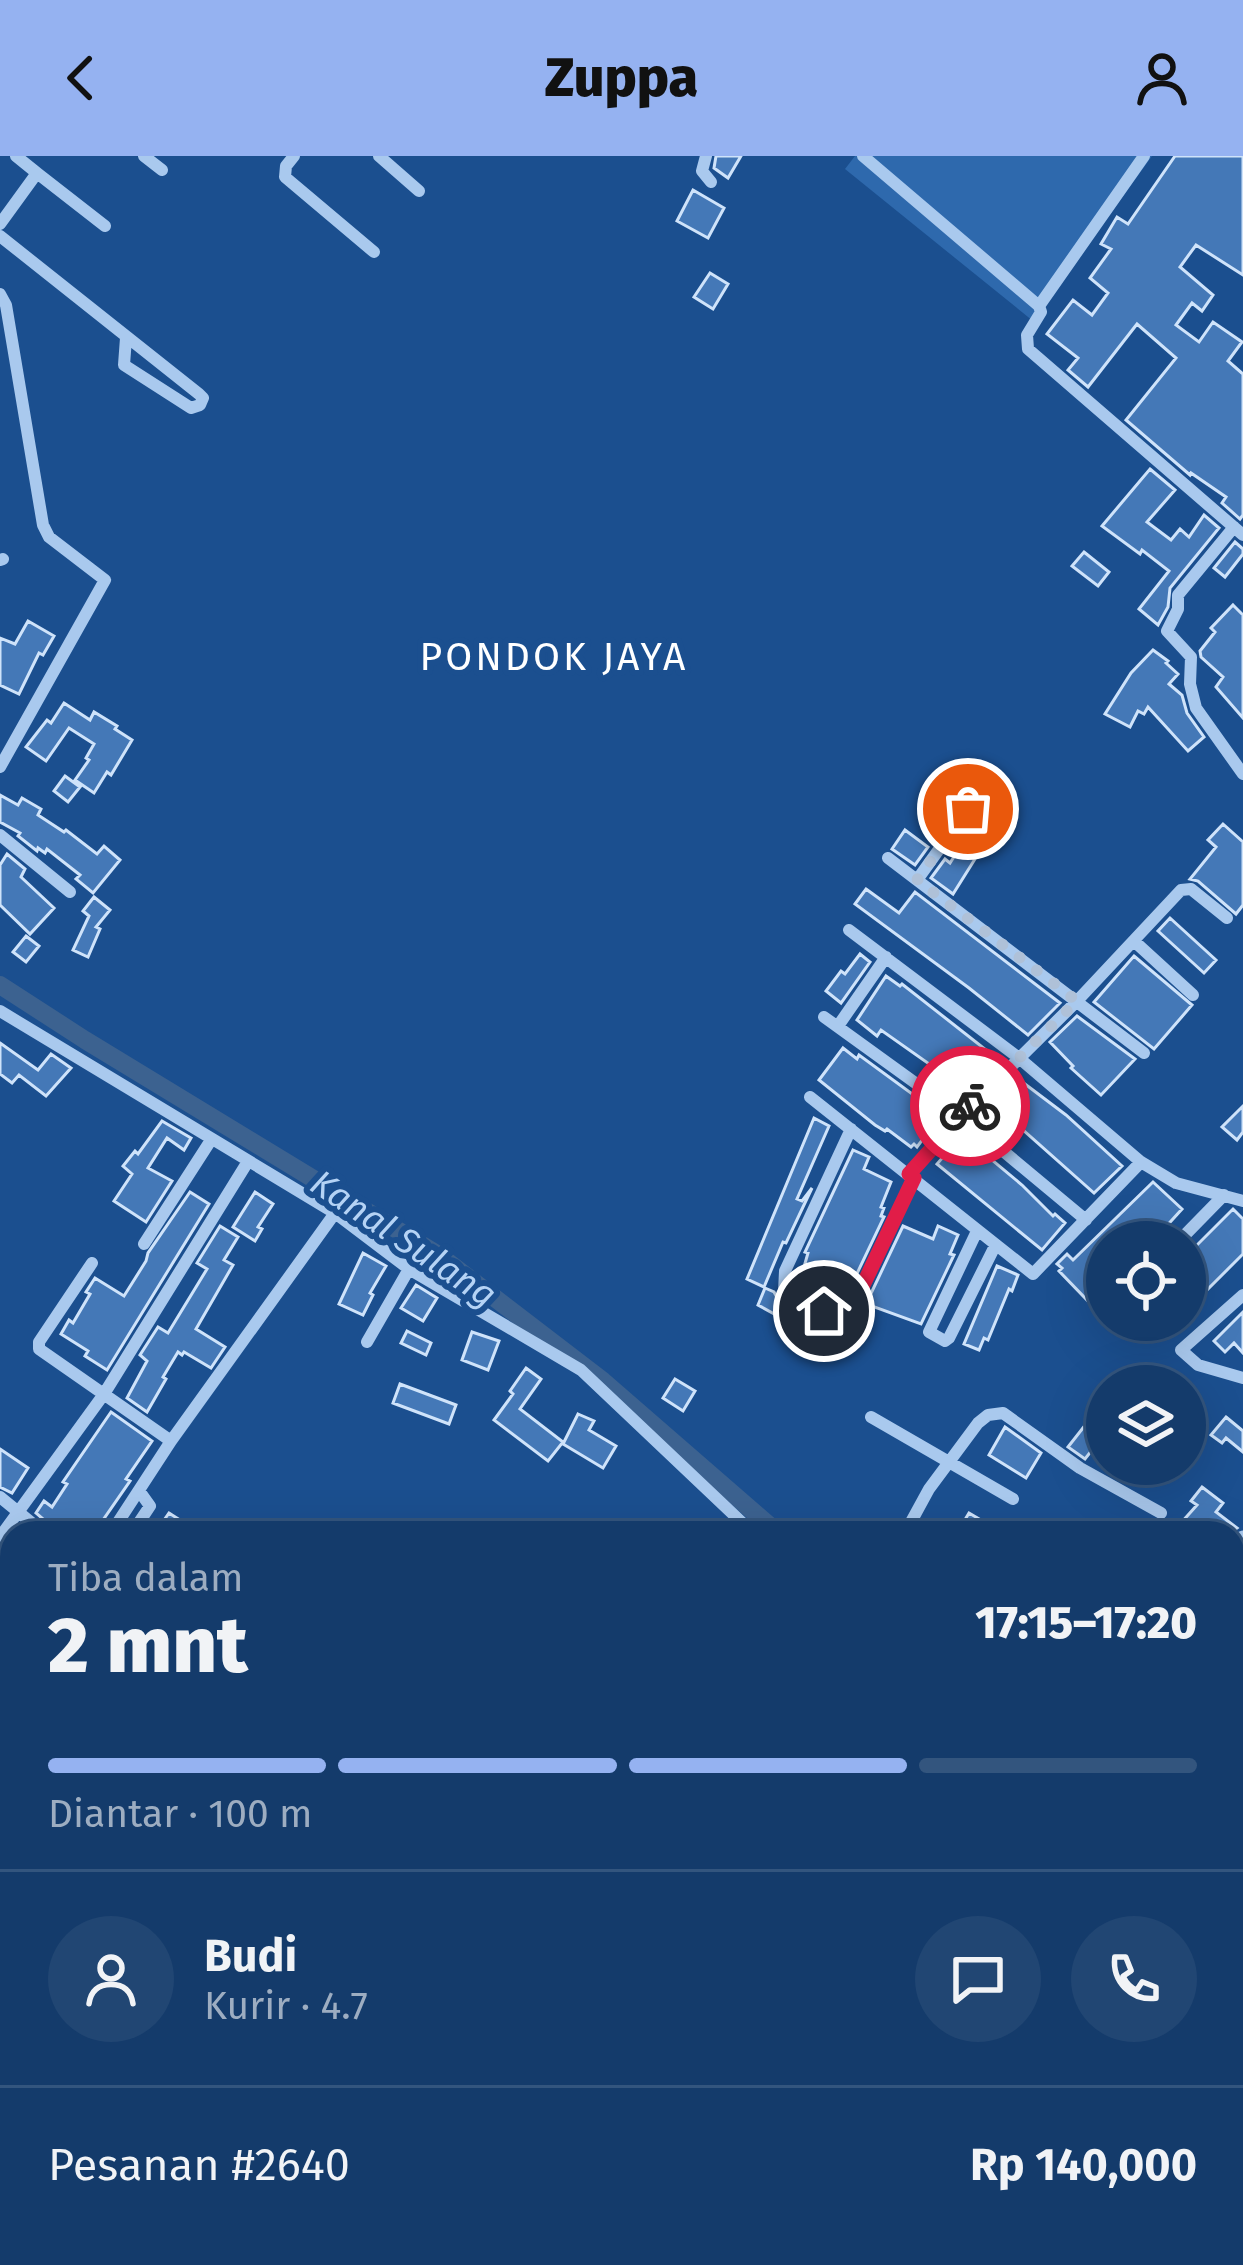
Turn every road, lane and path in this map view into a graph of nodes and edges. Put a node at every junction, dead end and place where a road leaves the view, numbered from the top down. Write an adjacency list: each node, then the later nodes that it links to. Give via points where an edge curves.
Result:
1 (16, 156): 9 (street)
2 (145, 156): 8 (street)
3 (294, 156): 15 (street, via 285,176)
4 (379, 156): 11 (street)
5 (706, 156): 10 (street, via 702,171)
6 (863, 156): 17 (street)
7 (1144, 156): 17 (street)
8 (162, 170)
9 (38, 173): 12 (street); 13 (street)
10 (711, 182)
11 (419, 191)
12 (0, 224)
13 (105, 226)
14 (0, 236): 18 (street)
15 (374, 252)
16 (0, 294): 20 (street, via 43,525 105,580)
17 (1039, 306): 19 (street, via 1028,349)
18 (127, 338): 18 (street, via 129,370 191,408 200,405 199,394)
19 (1238, 531): 21 (street, via 1178,595 1167,631 1191,658 1196,708)
20 (0, 767)
21 (1243, 774)
22 (968, 809): 25 (street)
23 (0, 835): 26 (street)
24 (888, 858): 25 (street)
25 (917, 880): 32 (street)
26 (70, 892)
27 (1226, 918): 29 (street, via 1184,889)
28 (849, 930): 30 (street)
29 (1134, 940): 31 (street); 32 (street)
30 (886, 957): 35 (street); 37 (street)
31 (1193, 995)
32 (1077, 1001): 36 (street); 37 (street)
33 (0, 1011): 41 (street)
34 (824, 1016): 35 (street)
35 (838, 1026): 39 (street)
36 (1144, 1054)
37 (1019, 1058): 39 (street); 43 (street)
38 (810, 1097): 40 (street)
39 (961, 1116): 44 (street); 48 (street)
40 (851, 1130): 44 (street); 44 (street, via 785,1271 784,1292 824,1311 855,1302)
41 (212, 1140): 42 (street); 51 (street)
42 (248, 1162): 47 (street); 58 (street)
43 (1142, 1162): 45 (street, via 1176,1183); 48 (street)
44 (911, 1176): 50 (street)
45 (1224, 1195): 46 (street); 49 (street)
46 (1243, 1201)
47 (335, 1213): 54 (street); 60 (street)
48 (1086, 1220): 52 (street, via 1033,1274)
49 (1199, 1221)
50 (977, 1231): 52 (street); 52 (street, via 929,1332 949,1338)
51 (144, 1244)
52 (994, 1246)
53 (92, 1263): 58 (street, via 38,1349)
54 (409, 1268): 56 (street); 71 (street, via 581,1370)
55 (1243, 1295): 57 (street, via 1181,1350 1198,1365)
56 (367, 1342)
57 (1243, 1378)
58 (104, 1394): 60 (street); 65 (street)
59 (872, 1417): 61 (street)
60 (171, 1441): 62 (street)
61 (950, 1461): 64 (street); 66 (street, via 978,1423 1003,1413); 72 (street)
62 (140, 1492): 69 (street); 70 (street, via 150,1506)
63 (0, 1498): 65 (street)
64 (1013, 1499)
65 (20, 1513): 67 (street); 68 (street)
66 (1160, 1513)
67 (13, 1521)
68 (30, 1521)
69 (119, 1521)
70 (140, 1521)
71 (740, 1521)
72 (912, 1521)

